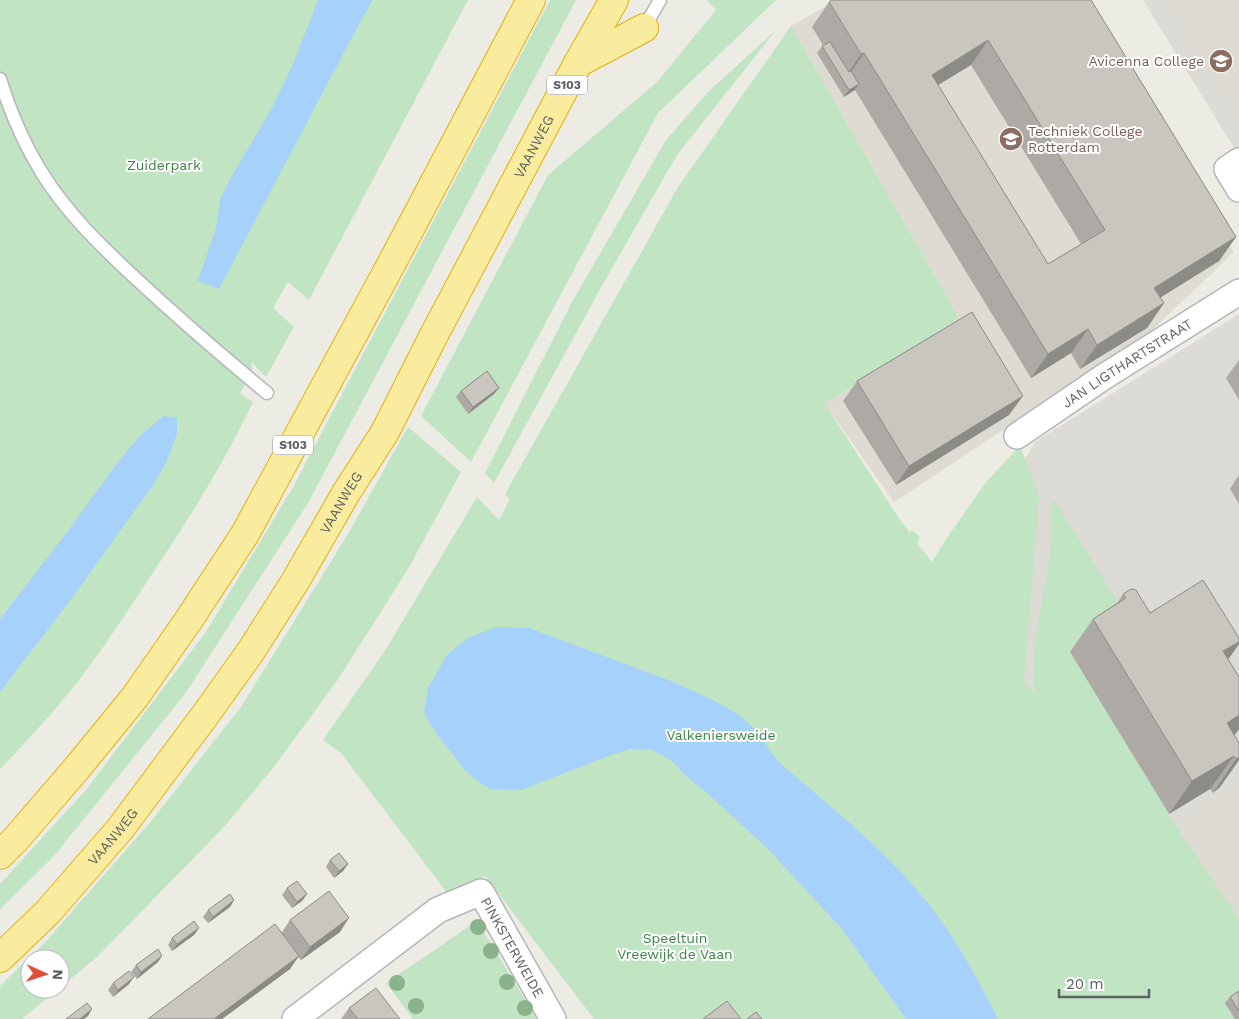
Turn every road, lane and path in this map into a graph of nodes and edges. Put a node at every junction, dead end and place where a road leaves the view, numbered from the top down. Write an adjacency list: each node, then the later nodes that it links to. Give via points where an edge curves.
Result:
1 (531, 0): 10 (highway, S103, via 245,534 135,697)
2 (614, 0): 5 (highway, VAANWEG / S103)
3 (660, 0): 4 (lane)
4 (644, 28): 5 (highway)
5 (578, 63): 11 (highway, VAANWEG / S103, via 385,432 256,643 120,830 47,913)
6 (0, 79): 8 (lane, via 11,112 42,173 79,222 207,343)
7 (1239, 292): 9 (street, JAN LIGTHARTSTRAAT, via 1129,360)
8 (267, 393)
9 (1017, 436)
10 (0, 854)
11 (0, 958)
12 (295, 1019): 13 (street, PINKSTERWEIDE, via 438,910 481,892)
13 (554, 1019)

